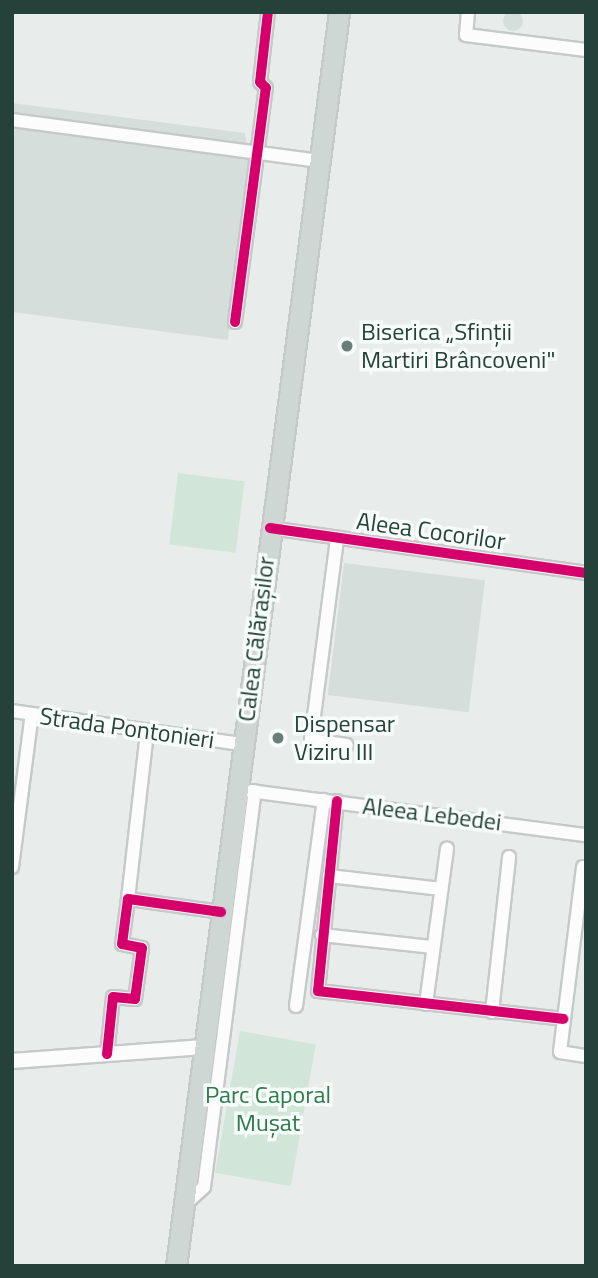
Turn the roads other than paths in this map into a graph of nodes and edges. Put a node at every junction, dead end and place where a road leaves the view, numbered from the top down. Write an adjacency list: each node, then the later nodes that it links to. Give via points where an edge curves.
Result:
1 (268, 12): 6 (street)
2 (339, 12): 7 (main road, Calea Călărașilor)
3 (468, 12): 4 (street, via 466,35)
4 (586, 50)
5 (12, 120): 6 (street)
6 (258, 151): 7 (street); 8 (street)
7 (319, 161): 9 (main road, Calea Călărașilor)
8 (235, 322)
9 (270, 528): 10 (street, Aleea Cocorilor); 15 (main road, Calea Călărașilor)
10 (337, 539): 11 (street, Aleea Cocorilor); 16 (street, via 311,740)
11 (586, 573)
12 (12, 712): 13 (street, Strada Pontonieri)
13 (32, 714): 14 (street, Strada Pontonieri); 22 (street)
14 (147, 731): 15 (street, Strada Pontonieri); 26 (street)
15 (242, 744): 17 (main road, Calea Călărașilor)
16 (347, 745)
17 (246, 790): 18 (street, Aleea Lebedei); 27 (main road, Calea Călărașilor); 38 (street, via 204,1187)
18 (331, 801): 19 (street, Aleea Lebedei); 24 (street); 31 (street)
19 (586, 835)
20 (447, 848): 25 (street)
21 (509, 857): 32 (street)
22 (12, 867)
23 (583, 867): 33 (street)
24 (328, 876): 25 (street); 28 (street)
25 (441, 889): 29 (street)
26 (128, 899): 27 (street); 35 (street, via 122,944 142,948 135,999 113,997)
27 (220, 912): 34 (main road, Calea Călărașilor)
28 (322, 934): 29 (street); 30 (street, via 318,992)
29 (433, 947): 30 (street)
30 (426, 1004): 32 (street)
31 (296, 1006)
32 (492, 1012): 33 (street)
33 (563, 1020): 36 (street, via 560,1052)
34 (203, 1047): 35 (street); 38 (main road, Calea Călărașilor)
35 (107, 1054): 37 (street)
36 (586, 1056)
37 (12, 1061)
38 (183, 1207): 39 (main road, Calea Călărașilor)
39 (176, 1266)

